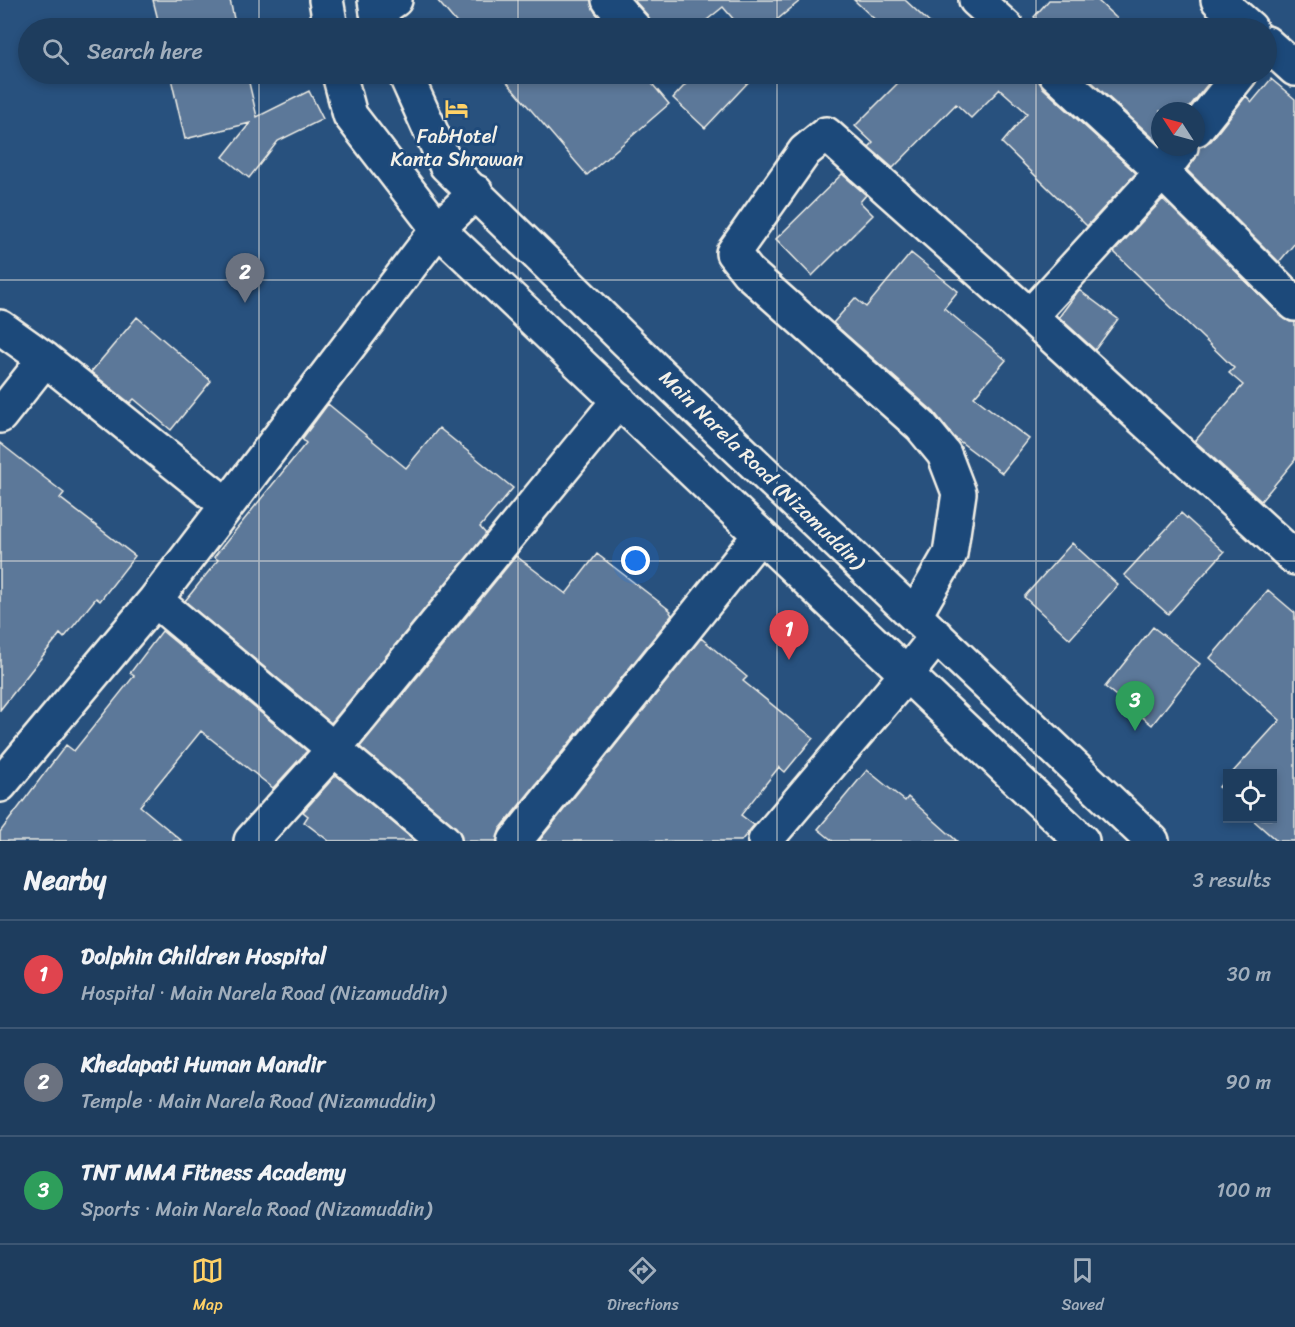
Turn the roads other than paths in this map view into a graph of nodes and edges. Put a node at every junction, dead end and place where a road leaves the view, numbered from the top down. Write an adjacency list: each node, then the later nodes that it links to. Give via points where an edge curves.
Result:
1 (326, 0): 5 (street)
2 (609, 0): 6 (street)
3 (976, 0): 7 (street)
4 (1218, 0): 8 (street)
5 (329, 18)
6 (625, 18)
7 (996, 18)
8 (1239, 18)
9 (1277, 53): 10 (street)
10 (1295, 69)
11 (342, 84): 18 (street, via 350,116)
12 (410, 84): 17 (street, Main Narela Road (Nizamuddin), via 446,165)
13 (1070, 84): 16 (street)
14 (1232, 84): 15 (street)
15 (1205, 118)
16 (1171, 159): 19 (street); 20 (street)
17 (476, 192): 18 (street); 29 (street, Main Narela Road (Nizamuddin))
18 (438, 229): 23 (street); 25 (street)
19 (1295, 304)
20 (1030, 316): 27 (street); 29 (street, via 826,134 805,151 733,253 748,272 921,426 944,454 959,493 950,554)
21 (0, 327): 22 (street)
22 (45, 359): 24 (street); 25 (street)
23 (619, 400): 26 (street); 31 (street)
24 (0, 416)
25 (227, 505): 28 (street)
26 (760, 535): 30 (street); 35 (street)
27 (1295, 558)
28 (155, 600): 31 (street); 32 (street)
29 (926, 626): 30 (street); 38 (street, Main Narela Road (Nizamuddin))
30 (906, 675): 36 (street); 37 (street)
31 (333, 750): 33 (street); 34 (street)
32 (0, 785)
33 (251, 841)
34 (444, 841)
35 (515, 841)
36 (765, 841)
37 (1082, 841)
38 (1152, 841)

